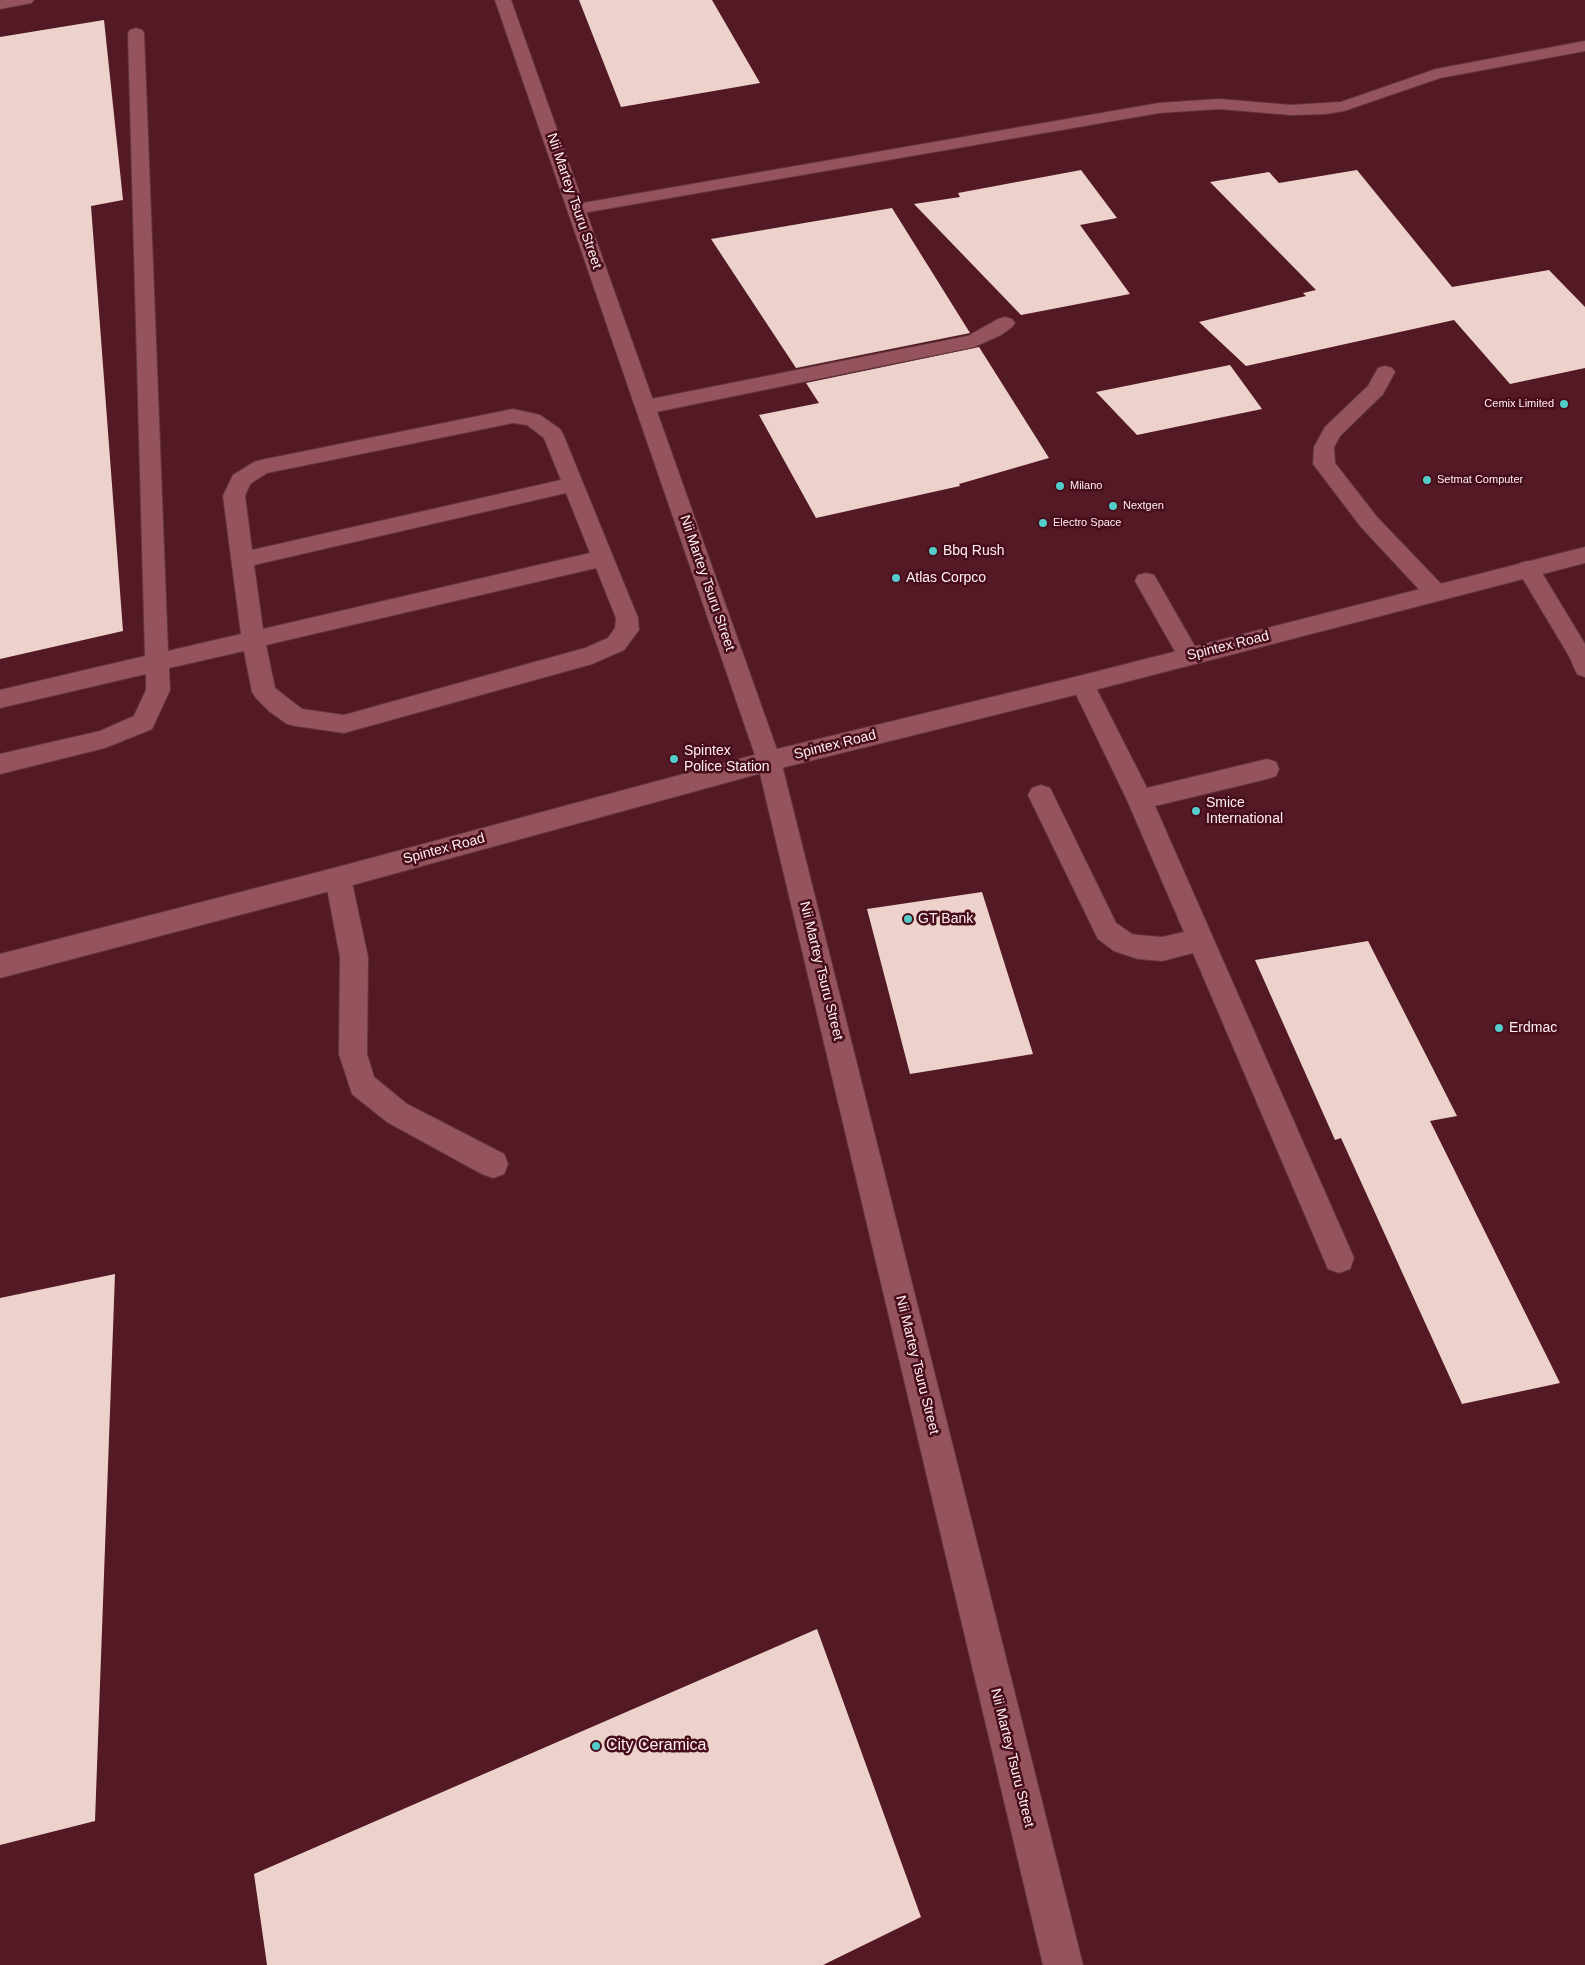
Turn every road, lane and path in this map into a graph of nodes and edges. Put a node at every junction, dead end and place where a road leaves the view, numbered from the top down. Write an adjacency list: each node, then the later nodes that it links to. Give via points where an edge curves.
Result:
1 (26, 0): 3 (street)
2 (504, 0): 6 (street, Nii Martey Tsuru Street)
3 (0, 4)
4 (136, 34): 19 (street)
5 (1585, 46): 6 (street, via 1436,74 1344,106 1291,110 1219,104 1159,108)
6 (576, 209): 9 (street, Nii Martey Tsuru Street)
7 (1005, 323): 9 (street, via 965,343)
8 (1385, 372): 16 (street, via 1376,389 1332,432 1324,447 1324,464 1369,522)
9 (646, 408): 23 (street, Nii Martey Tsuru Street)
10 (574, 484): 12 (street); 13 (street); 13 (street, via 554,434 533,420 513,416 261,467 241,480 234,496)
11 (1585, 555): 14 (street, Spintex Road)
12 (604, 558): 17 (street); 17 (street, via 627,618 627,630 616,644 592,655 344,724 296,717 274,702 264,692)
13 (242, 560): 17 (street)
14 (1528, 570): 16 (street, Spintex Road); 20 (street)
15 (1146, 582): 18 (street)
16 (1436, 593): 18 (street, Spintex Road)
17 (253, 640): 19 (street)
18 (1189, 656): 21 (street, Spintex Road)
19 (156, 662): 22 (street); 24 (street, via 158,690 143,722 105,739)
20 (1585, 668)
21 (1083, 684): 23 (street, Spintex Road); 27 (street)
22 (0, 699)
23 (769, 761): 28 (street, Spintex Road); 33 (street, Nii Martey Tsuru Street)
24 (0, 764)
25 (1268, 768): 27 (street)
26 (1041, 795): 29 (street, via 1107,931 1124,943 1138,947 1162,949)
27 (1140, 800): 29 (street)
28 (338, 878): 30 (street, Spintex Road); 31 (street, via 354,957 353,1054 362,1085 397,1113)
29 (1201, 940): 32 (street)
30 (0, 966)
31 (493, 1164)
32 (1340, 1258)
33 (1063, 1965)

